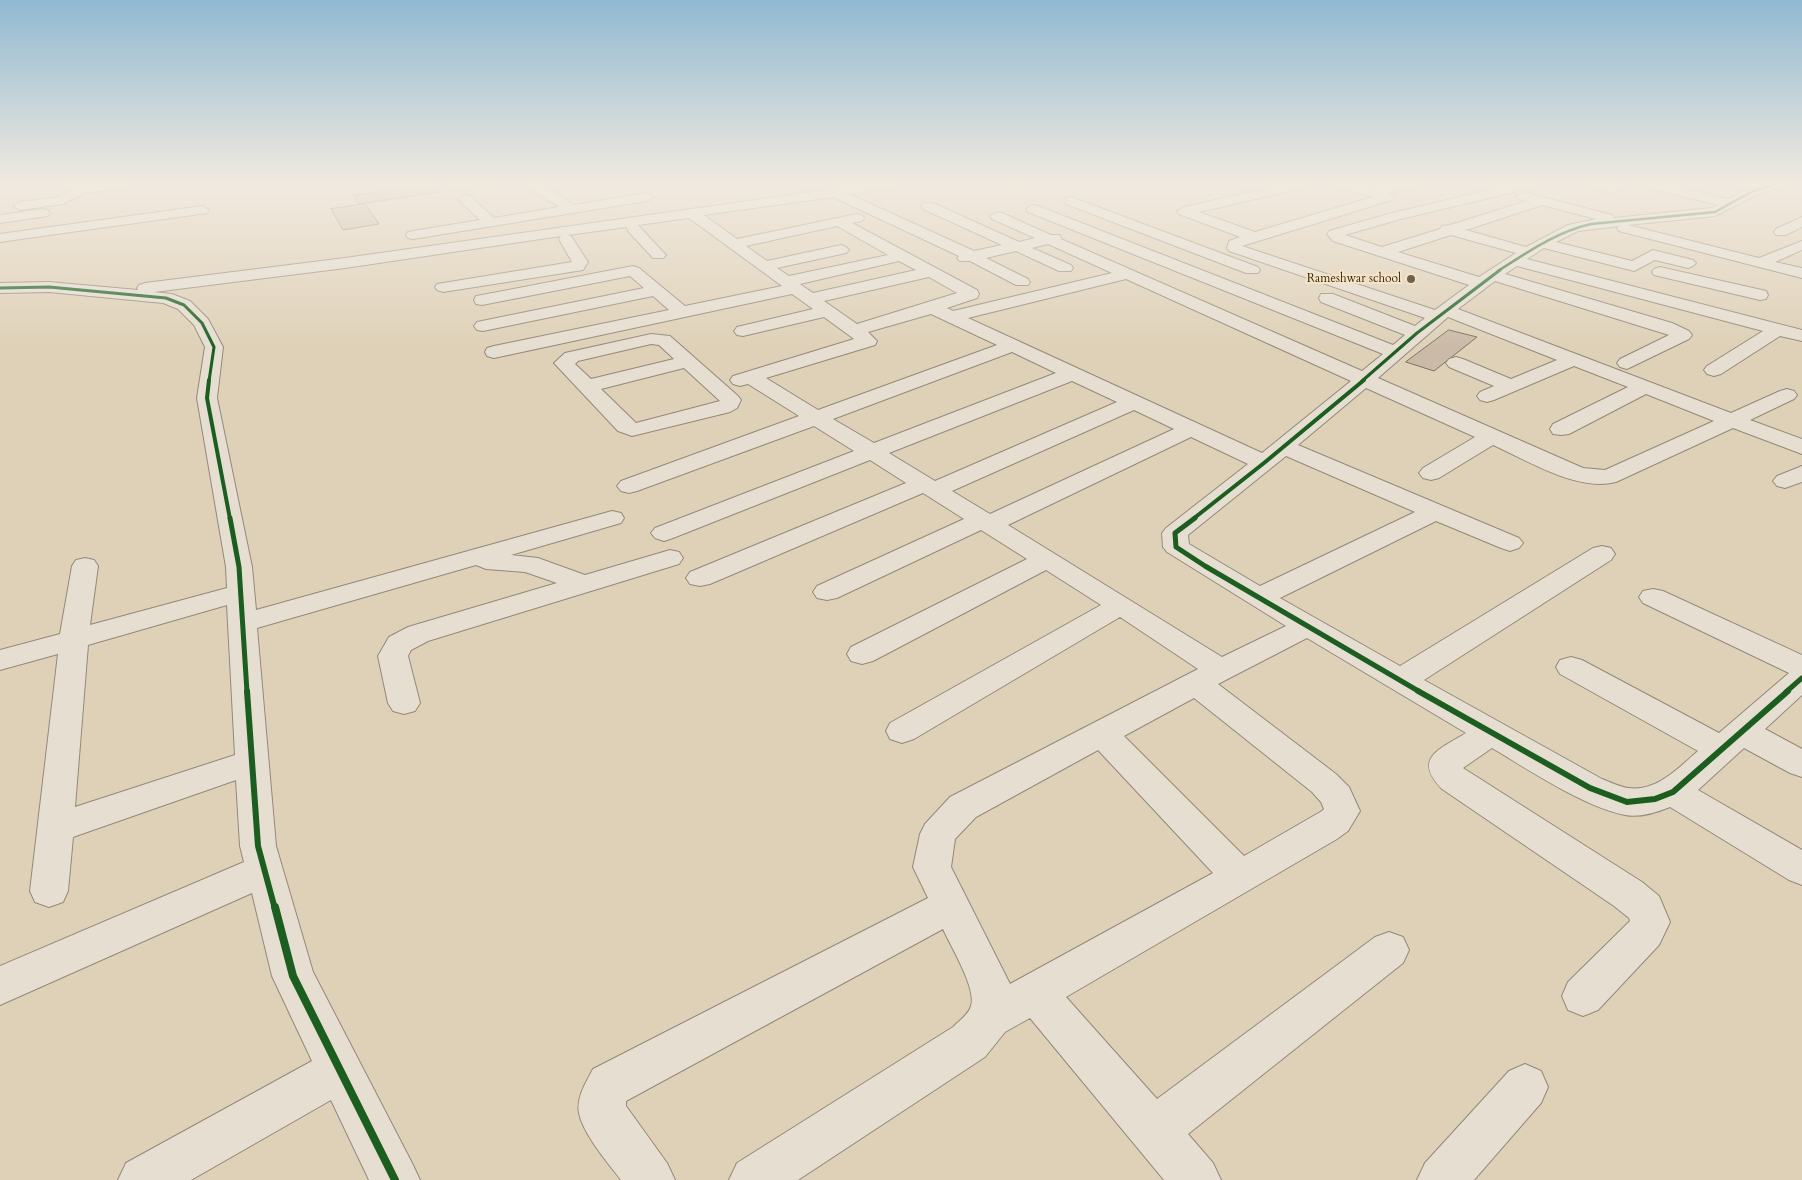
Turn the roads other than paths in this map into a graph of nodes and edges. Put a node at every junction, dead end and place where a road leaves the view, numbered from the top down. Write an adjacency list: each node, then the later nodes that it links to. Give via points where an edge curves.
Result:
1 (396, 238): 35 (street)
2 (548, 238): 35 (street)
3 (572, 238): 19 (street)
4 (642, 238): 31 (street)
5 (731, 238): 21 (street)
6 (758, 238): 21 (street)
7 (869, 238): 22 (street)
8 (933, 238): 34 (street)
9 (999, 238): 24 (street)
10 (1054, 238): 20 (street)
11 (1107, 238): 73 (street)
12 (1167, 238): 44 (street)
13 (1251, 238): 62 (street, via 1234,244 1234,248)
14 (1338, 238): 28 (street)
15 (1425, 238): 28 (street)
16 (1479, 238): 29 (street)
17 (1555, 238): 29 (street)
18 (1670, 238): 37 (street)
19 (566, 239): 25 (street); 30 (street)
20 (1049, 239): 24 (street); 43 (street)
21 (738, 241): 38 (street)
22 (878, 243): 33 (street); 38 (street)
23 (1802, 245): 37 (street)
24 (1016, 247): 34 (street); 40 (street)
25 (506, 248): 26 (street); 35 (street)
26 (536, 250)
27 (555, 252): 30 (street)
28 (1382, 252): 45 (street)
29 (1529, 252): 39 (street); 45 (street); 66 (street)
30 (575, 254): 48 (street, via 580,264 577,267)
31 (658, 255)
32 (289, 256): 51 (street)
33 (902, 256): 41 (street); 47 (street)
34 (971, 256): 41 (street); 46 (street)
35 (420, 257): 53 (street); 56 (street)
36 (1688, 263): 39 (street, via 1653,255)
37 (1760, 263): 42 (street)
38 (764, 266): 47 (street)
39 (1634, 266): 55 (street)
40 (1065, 268)
41 (926, 269): 50 (street); 57 (street)
42 (1802, 273)
43 (1127, 274): 63 (street); 81 (street)
44 (1270, 277)
45 (1483, 281): 62 (street); 65 (street); 77 (street, via 1666,327 1682,335)
46 (1022, 282)
47 (790, 285): 57 (street); 60 (street)
48 (443, 287)
49 (0, 288): 51 (street)
50 (963, 288): 59 (street, via 971,294); 61 (street, via 859,312)
51 (84, 289): 53 (street)
52 (655, 291): 58 (street, via 633,271); 60 (street); 64 (street)
53 (114, 292): 56 (street)
54 (1316, 294): 69 (street)
55 (1760, 295)
56 (166, 298): 112 (street, via 184,305 202,322 214,347 207,398 238,566)
57 (810, 299): 61 (street)
58 (482, 300)
59 (932, 308): 63 (street); 68 (street)
60 (682, 312): 72 (street)
61 (832, 314): 67 (street); 68 (street)
62 (1442, 314): 69 (street); 74 (street)
63 (950, 317): 71 (street)
64 (483, 326)
65 (1622, 328)
66 (1777, 330): 70 (street); 78 (street)
67 (743, 331)
68 (854, 331): 80 (street, via 868,341)
69 (1417, 333): 73 (street)
70 (1802, 336)
71 (1012, 346): 79 (street); 89 (street)
72 (494, 352)
73 (1396, 353): 81 (street)
74 (1573, 360): 83 (street); 85 (street)
75 (687, 362): 82 (street); 82 (street, via 664,340 658,339 567,359 564,363); 84 (street)
76 (1456, 363): 83 (street)
77 (1627, 363)
78 (1714, 370)
79 (1071, 374): 88 (street); 96 (street)
80 (750, 377): 84 (street); 89 (street)
81 (1363, 380): 93 (street); 95 (street)
82 (589, 386): 84 (street, via 632,430 730,404 731,400)
83 (1512, 386): 87 (street)
84 (716, 387)
85 (1644, 387): 90 (street); 91 (street)
86 (1787, 395): 90 (street)
87 (1487, 396)
88 (1133, 403): 92 (street); 100 (street)
89 (817, 418): 96 (street); 99 (street)
90 (1732, 420): 93 (street, via 1608,477 1579,475); 94 (street)
91 (1561, 429)
92 (1189, 430): 97 (street); 103 (street)
93 (1491, 436): 98 (street)
94 (1802, 447)
95 (1283, 448): 97 (street); 101 (street)
96 (872, 452): 100 (street); 110 (street)
97 (1264, 463): 113 (street, via 1175,533 1176,547)
98 (1431, 473)
99 (629, 486)
100 (930, 487): 103 (street); 109 (street)
101 (1436, 511): 104 (street); 113 (street)
102 (612, 518): 107 (street)
103 (986, 522): 106 (street); 111 (street)
104 (1510, 543)
105 (1602, 554): 125 (street)
106 (1047, 559): 115 (street); 119 (street)
107 (452, 563): 110 (street, via 494,560 529,564); 116 (street)
108 (85, 566): 118 (street)
109 (700, 578)
110 (583, 583): 126 (street, via 418,634 399,644 393,656)
111 (827, 592)
112 (240, 593): 116 (street); 118 (street)
113 (1259, 597): 117 (street)
114 (1653, 597): 122 (street)
115 (1121, 605): 123 (street); 127 (street)
116 (242, 623): 131 (street)
117 (1309, 626): 123 (street); 125 (street)
118 (74, 639): 120 (street); 134 (street)
119 (862, 654)
120 (0, 660)
121 (1571, 667): 130 (street)
122 (1802, 667)
123 (1208, 676): 128 (street); 137 (street, via 1337,796 1342,811 1324,829)
124 (1802, 678): 130 (street)
125 (1401, 680): 129 (street)
126 (404, 703)
127 (902, 731)
128 (1101, 733): 137 (street); 139 (street, via 963,807 938,834 932,868)
129 (1491, 733): 133 (street, via 1590,788 1627,802 1655,800); 143 (street, via 1446,762 1445,771 1646,908 1650,922 1645,933)
130 (1731, 740): 132 (street); 133 (street)
131 (251, 762): 134 (street); 136 (street, via 258,846)
132 (1802, 764)
133 (1673, 792): 135 (street)
134 (56, 828): 138 (street)
135 (1802, 869)
136 (265, 870): 141 (street); 145 (street, via 293,976)
137 (1240, 876): 142 (street)
138 (49, 891)
139 (951, 905): 144 (street, via 988,980 994,999); 150 (street, via 609,1085 603,1097 602,1113)
140 (1389, 950): 147 (street)
141 (0, 986)
142 (1035, 993): 144 (street); 147 (street)
143 (1582, 996)
144 (990, 1018): 151 (street, via 969,1042)
145 (340, 1070): 148 (street); 149 (street)
146 (1526, 1087): 153 (street)
147 (1153, 1131): 152 (street)
148 (144, 1180)
149 (395, 1180)
150 (650, 1180)
151 (754, 1180)
152 (1196, 1180)
153 (1442, 1180)

